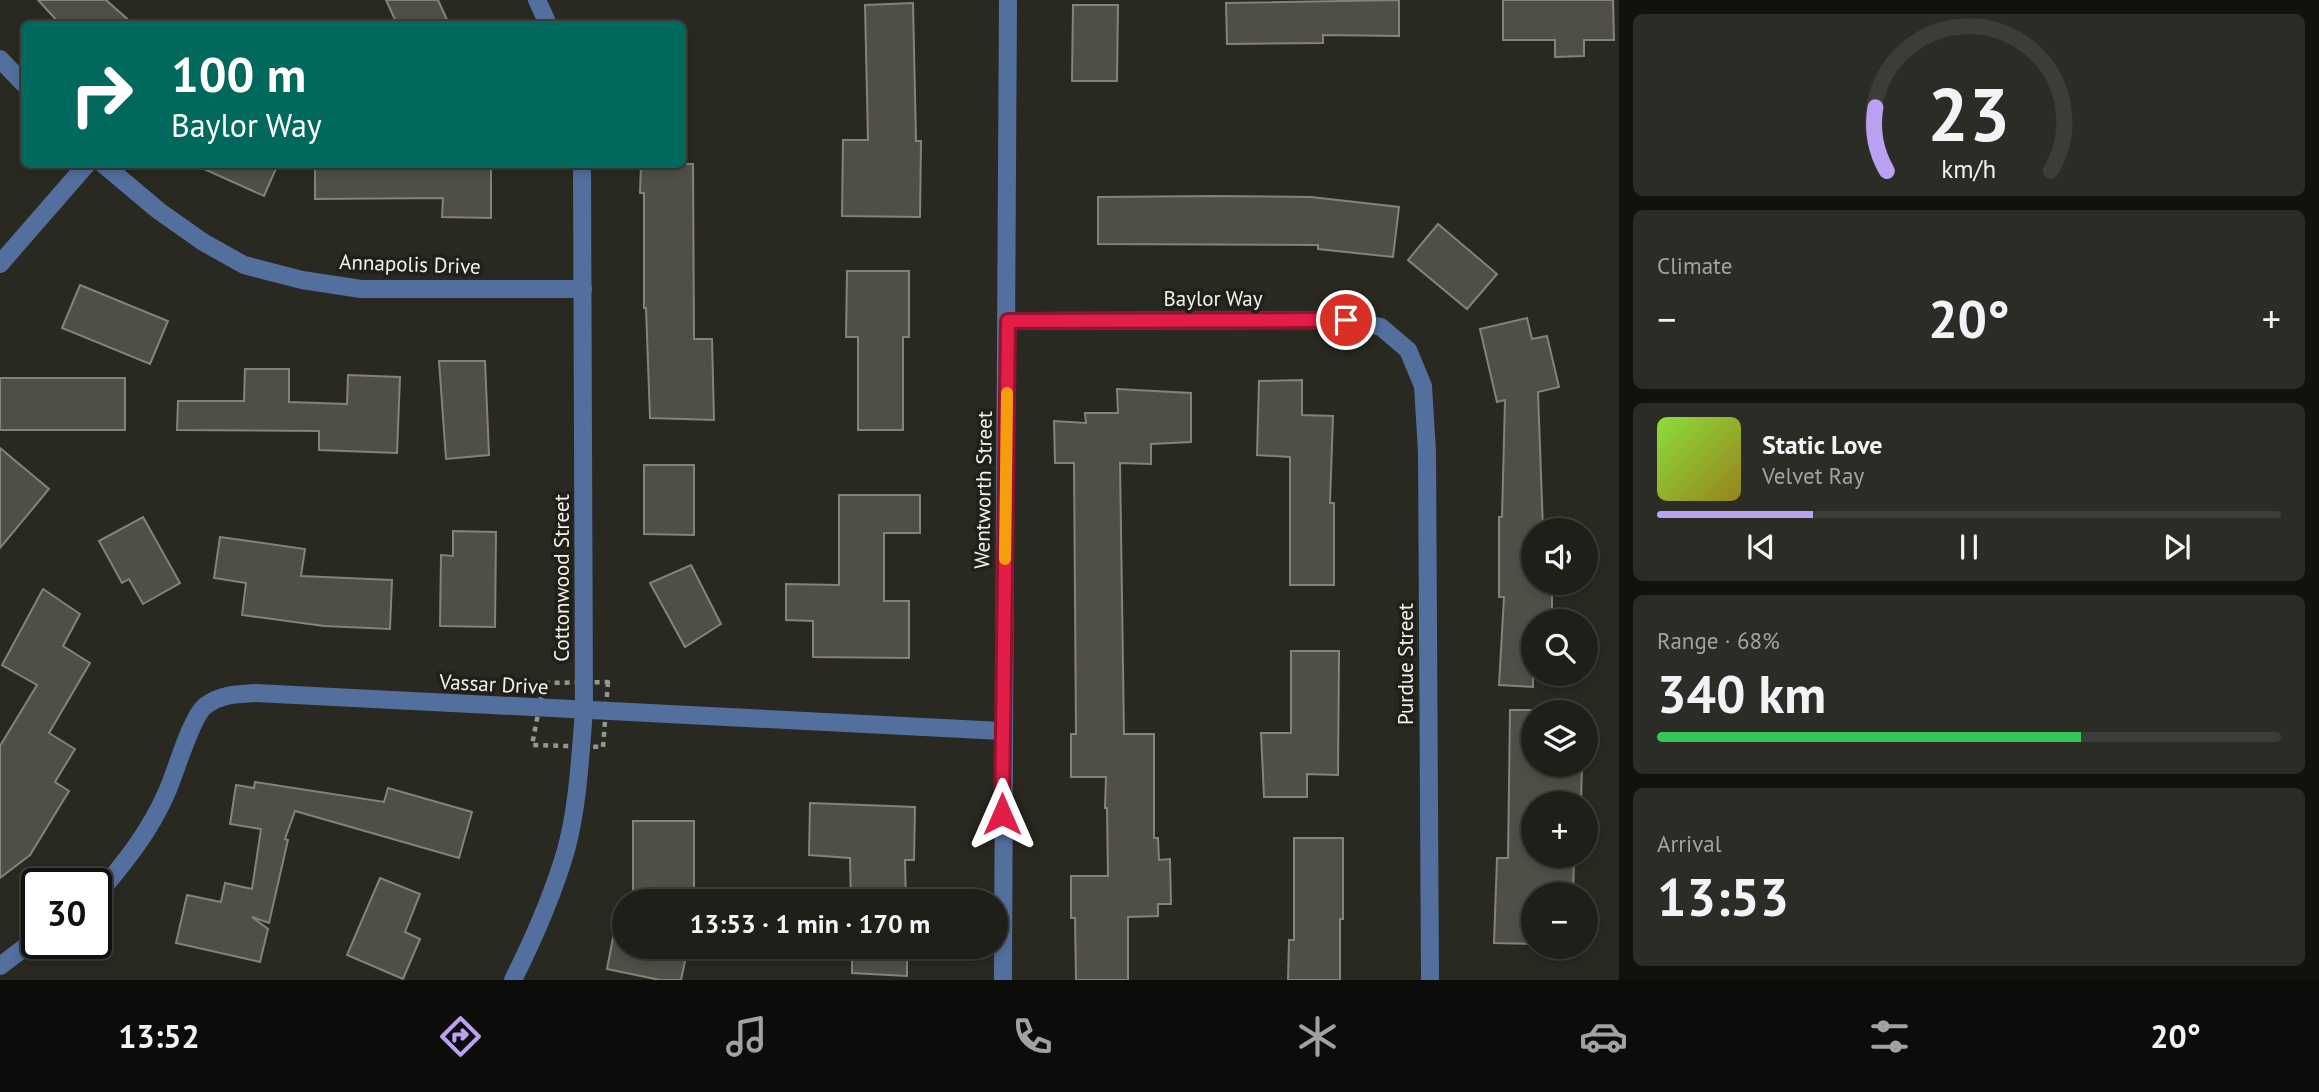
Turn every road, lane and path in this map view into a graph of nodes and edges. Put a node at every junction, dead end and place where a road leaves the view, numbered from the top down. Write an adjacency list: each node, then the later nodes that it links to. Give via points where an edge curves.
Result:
1 (537, 0): 3 (street)
2 (1008, 0): 11 (street, Wentworth Street)
3 (547, 21)
4 (0, 59): 5 (street)
5 (21, 81)
6 (84, 168): 9 (street)
7 (108, 168): 10 (street, Annapolis Drive, via 203,242 244,265 302,280 361,289)
8 (582, 168): 10 (street, Cottonwood Street)
9 (0, 264)
10 (583, 289): 13 (street, Cottonwood Street)
11 (1008, 321): 12 (street, Baylor Way, via 1346,320 1381,327); 14 (street, Wentworth Street)
12 (1408, 350): 20 (street, Purdue Street, via 1423,386 1427,452)
13 (584, 712): 14 (street, Vassar Drive); 15 (street, Vassar Drive, via 226,695 203,707 141,842); 18 (street, Cottonwood Street, via 566,849 537,932)
14 (1002, 731): 19 (street, Wentworth Street)
15 (112, 877)
16 (21, 950): 17 (street)
17 (0, 966)
18 (513, 980)
19 (1003, 980)
20 (1430, 980)

